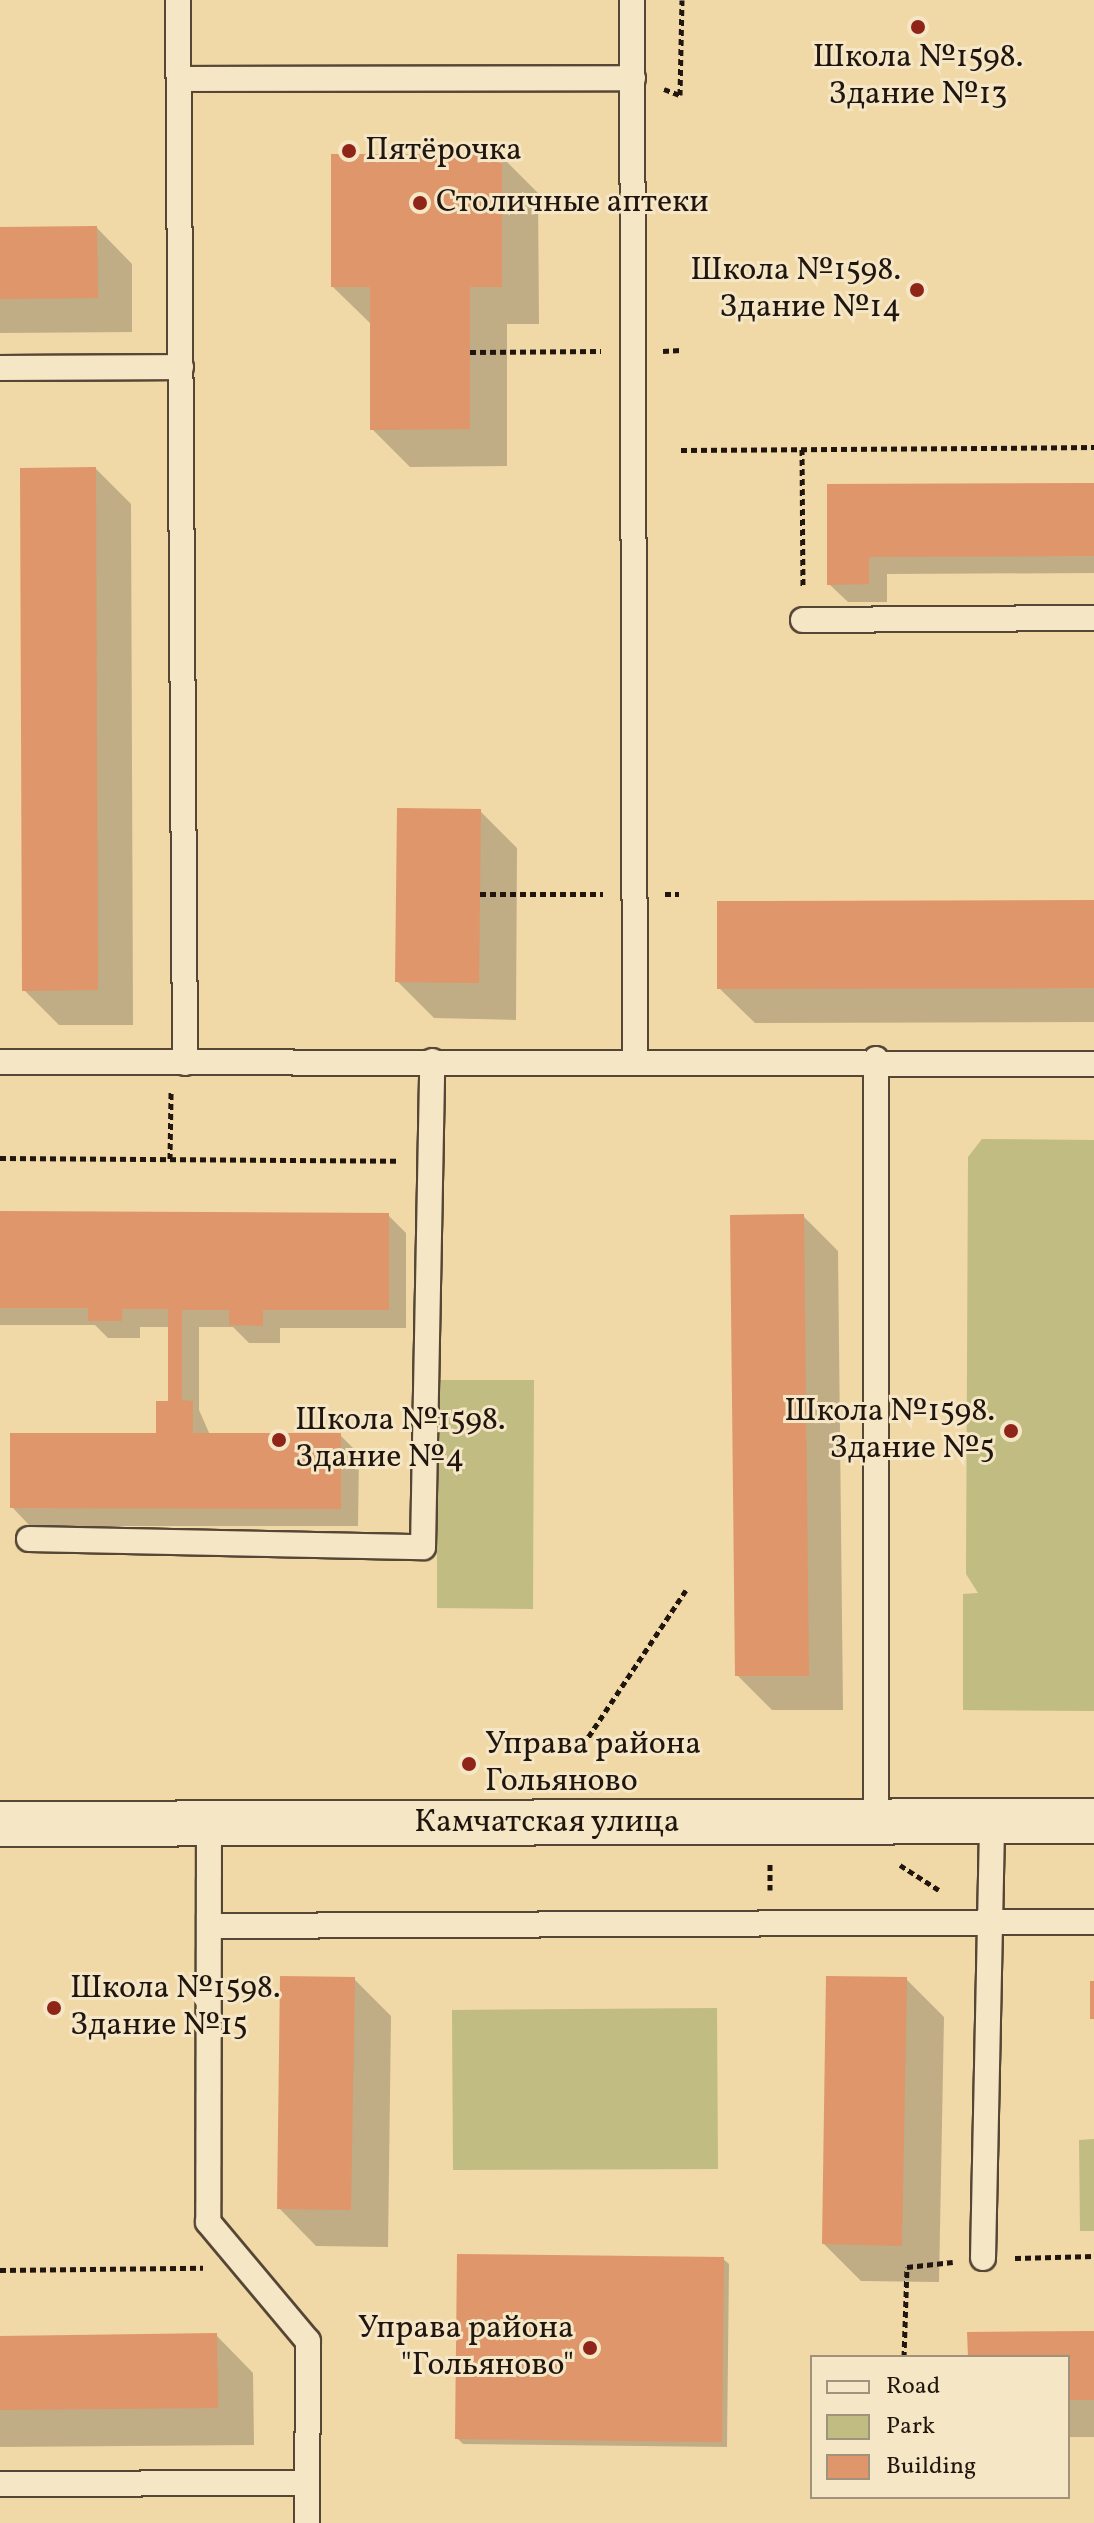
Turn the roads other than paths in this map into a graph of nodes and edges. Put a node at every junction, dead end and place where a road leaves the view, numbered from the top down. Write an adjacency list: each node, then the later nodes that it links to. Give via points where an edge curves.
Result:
1 (178, 0): 4 (lane)
2 (632, 0): 3 (lane)
3 (633, 78): 4 (lane); 10 (lane)
4 (179, 79): 5 (lane)
5 (181, 367): 6 (lane); 13 (lane)
6 (0, 368)
7 (1094, 618): 8 (lane)
8 (803, 620)
9 (876, 1059): 10 (lane); 14 (lane); 16 (lane)
10 (635, 1060): 11 (lane)
11 (432, 1061): 13 (lane); 15 (lane, via 423,1547)
12 (0, 1062): 13 (lane)
13 (178, 1063)
14 (1094, 1064)
15 (29, 1539)
16 (876, 1821): 18 (street, Камчатская улица); 20 (street, Камчатская улица)
17 (1094, 1821): 18 (street, Камчатская улица)
18 (992, 1822): 21 (lane)
19 (0, 1824): 20 (street, Камчатская улица)
20 (209, 1825): 23 (lane)
21 (991, 1922): 22 (lane); 23 (lane); 24 (lane)
22 (1094, 1922)
23 (209, 1926): 25 (lane, via 208,2222 308,2341)
24 (983, 2258)
25 (307, 2483): 26 (lane); 27 (lane)
26 (0, 2484)
27 (307, 2523)

